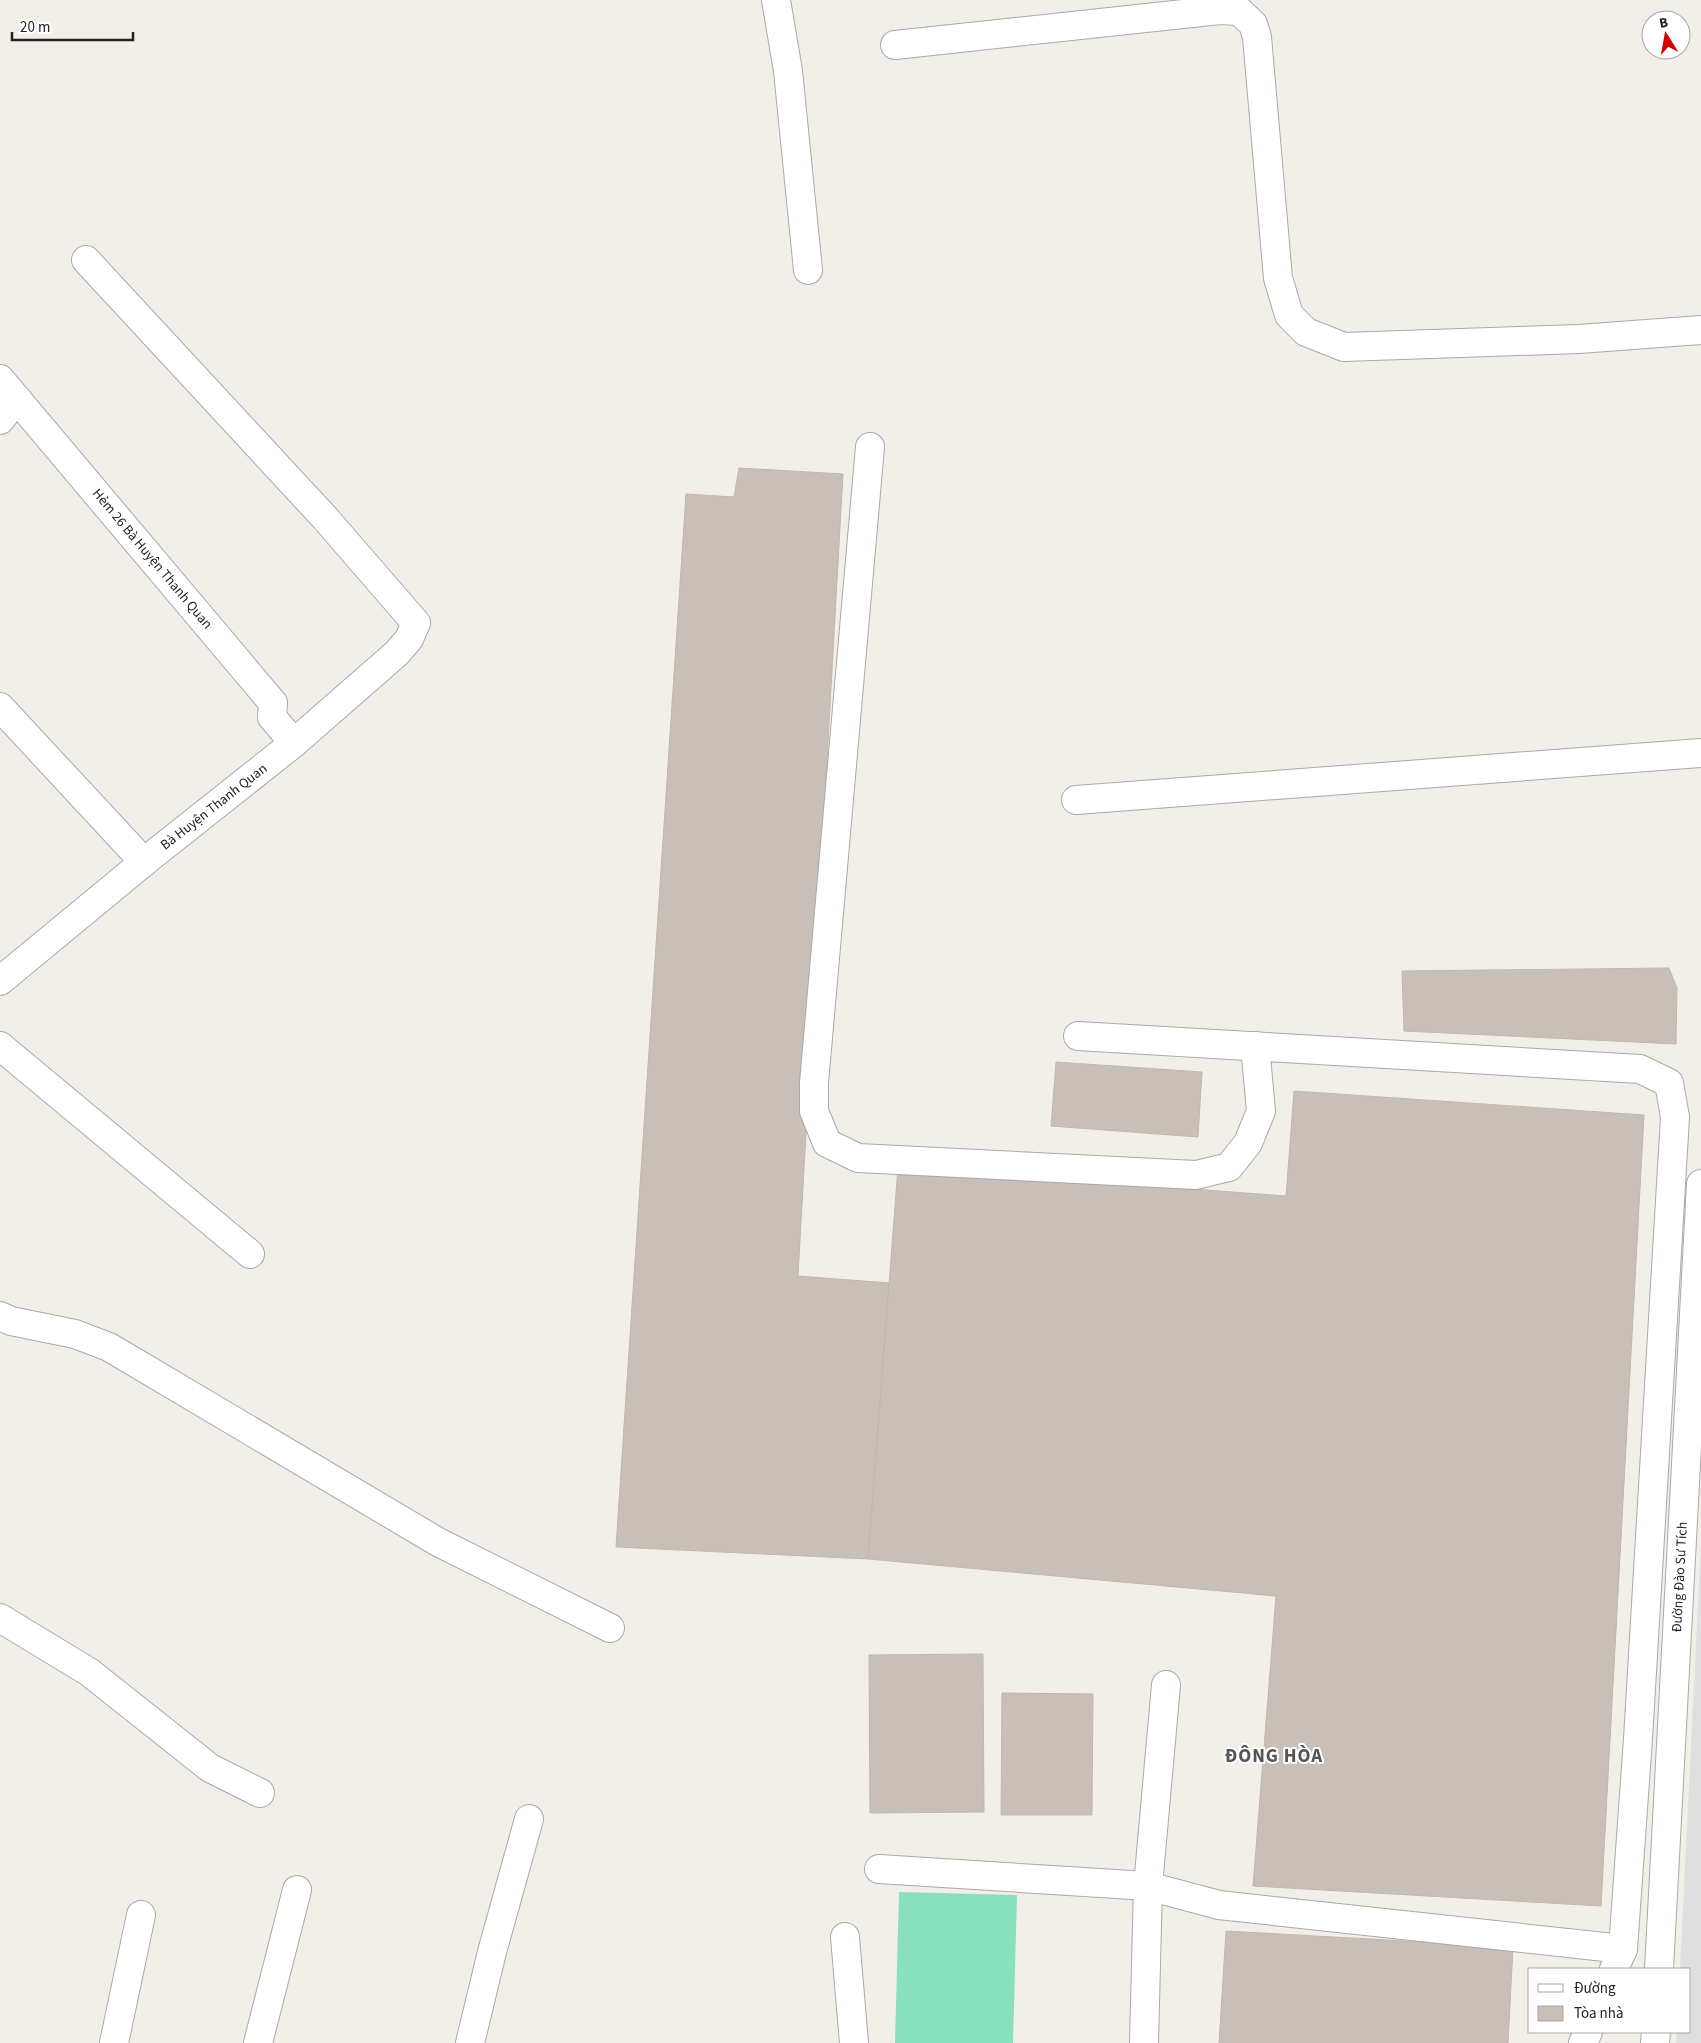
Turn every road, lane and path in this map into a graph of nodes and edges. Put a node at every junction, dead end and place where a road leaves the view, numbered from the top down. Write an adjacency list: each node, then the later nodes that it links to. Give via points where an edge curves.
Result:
1 (776, 0): 4 (street, via 788,71)
2 (895, 46): 5 (street, via 1220,10 1239,11 1253,24 1257,37 1278,278 1289,315 1306,332 1344,348 1579,339)
3 (86, 260): 10 (street, Bà Huyện Thanh Quan, via 325,518 416,623 409,639 397,653)
4 (808, 270)
5 (1701, 330)
6 (9, 389): 7 (street); 10 (street, Hẻm 26 Bà Huyện Thanh Quan, via 273,703 272,716)
7 (0, 420)
8 (870, 447): 17 (street, via 814,1083 814,1111 826,1143 858,1158 1196,1175 1229,1167 1248,1143 1261,1111)
9 (0, 707): 13 (street)
10 (294, 743): 13 (street, Bà Huyện Thanh Quan)
11 (1701, 754): 12 (street)
12 (1076, 800)
13 (144, 862): 14 (street, Bà Huyện Thanh Quan)
14 (0, 981)
15 (1078, 1036): 17 (street)
16 (0, 1046): 19 (street)
17 (1255, 1046): 31 (street, via 1640,1069 1669,1083 1675,1127 1640,1710)
18 (1701, 1184): 32 (street, Đường Đào Sư Tích)
19 (250, 1254)
20 (0, 1316): 22 (street, via 75,1334 109,1348 438,1542)
21 (0, 1618): 24 (street, via 89,1672 210,1768)
22 (610, 1628)
23 (1166, 1685): 27 (street)
24 (260, 1793)
25 (529, 1818): 35 (street)
26 (879, 1869): 27 (street)
27 (1148, 1886): 31 (street, via 1219,1905); 37 (street)
28 (297, 1890): 34 (street)
29 (141, 1914): 33 (street)
30 (845, 1937): 36 (street)
31 (1619, 1959)
32 (1659, 1968)
33 (114, 2043)
34 (258, 2043)
35 (470, 2043)
36 (854, 2043)
37 (1144, 2043)

